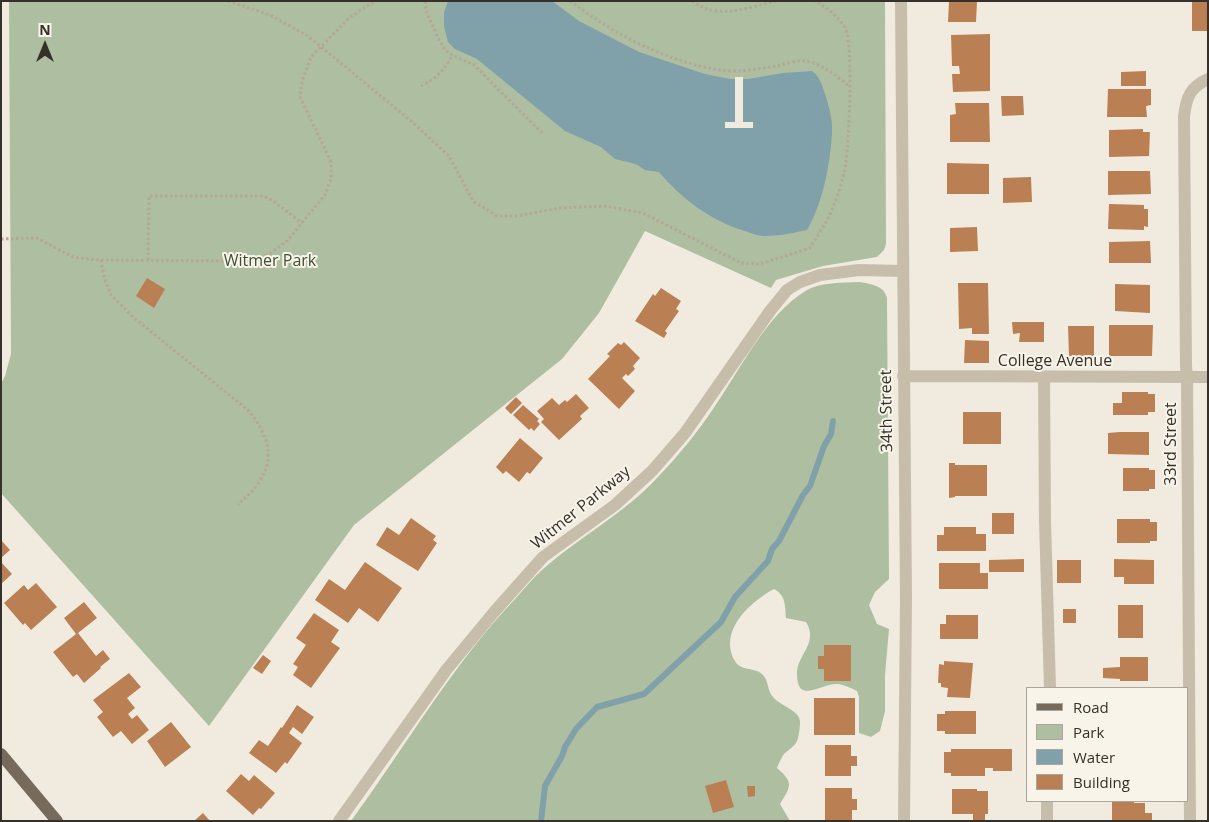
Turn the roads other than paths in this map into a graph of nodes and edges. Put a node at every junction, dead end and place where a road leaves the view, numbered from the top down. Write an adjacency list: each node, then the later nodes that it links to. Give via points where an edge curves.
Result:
1 (901, 1): 3 (street, 34th Street)
2 (1208, 78): 6 (street, 33rd Street, via 1191,90 1185,102)
3 (903, 271): 4 (street, 34th Street); 12 (street, Witmer Parkway, via 859,270 820,275 787,290 685,433 652,471 615,505 543,557 495,611 447,669)
4 (903, 376): 5 (street, College Avenue); 13 (street, 34th Street, via 906,588)
5 (1044, 377): 6 (street, College Avenue); 8 (street)
6 (1187, 377): 7 (street, College Avenue); 15 (street, 33rd Street)
7 (1208, 377)
8 (1050, 687)
9 (1, 754): 11 (main road)
10 (1047, 802): 14 (street)
11 (57, 821)
12 (339, 821)
13 (904, 821)
14 (1047, 821)
15 (1190, 821)

